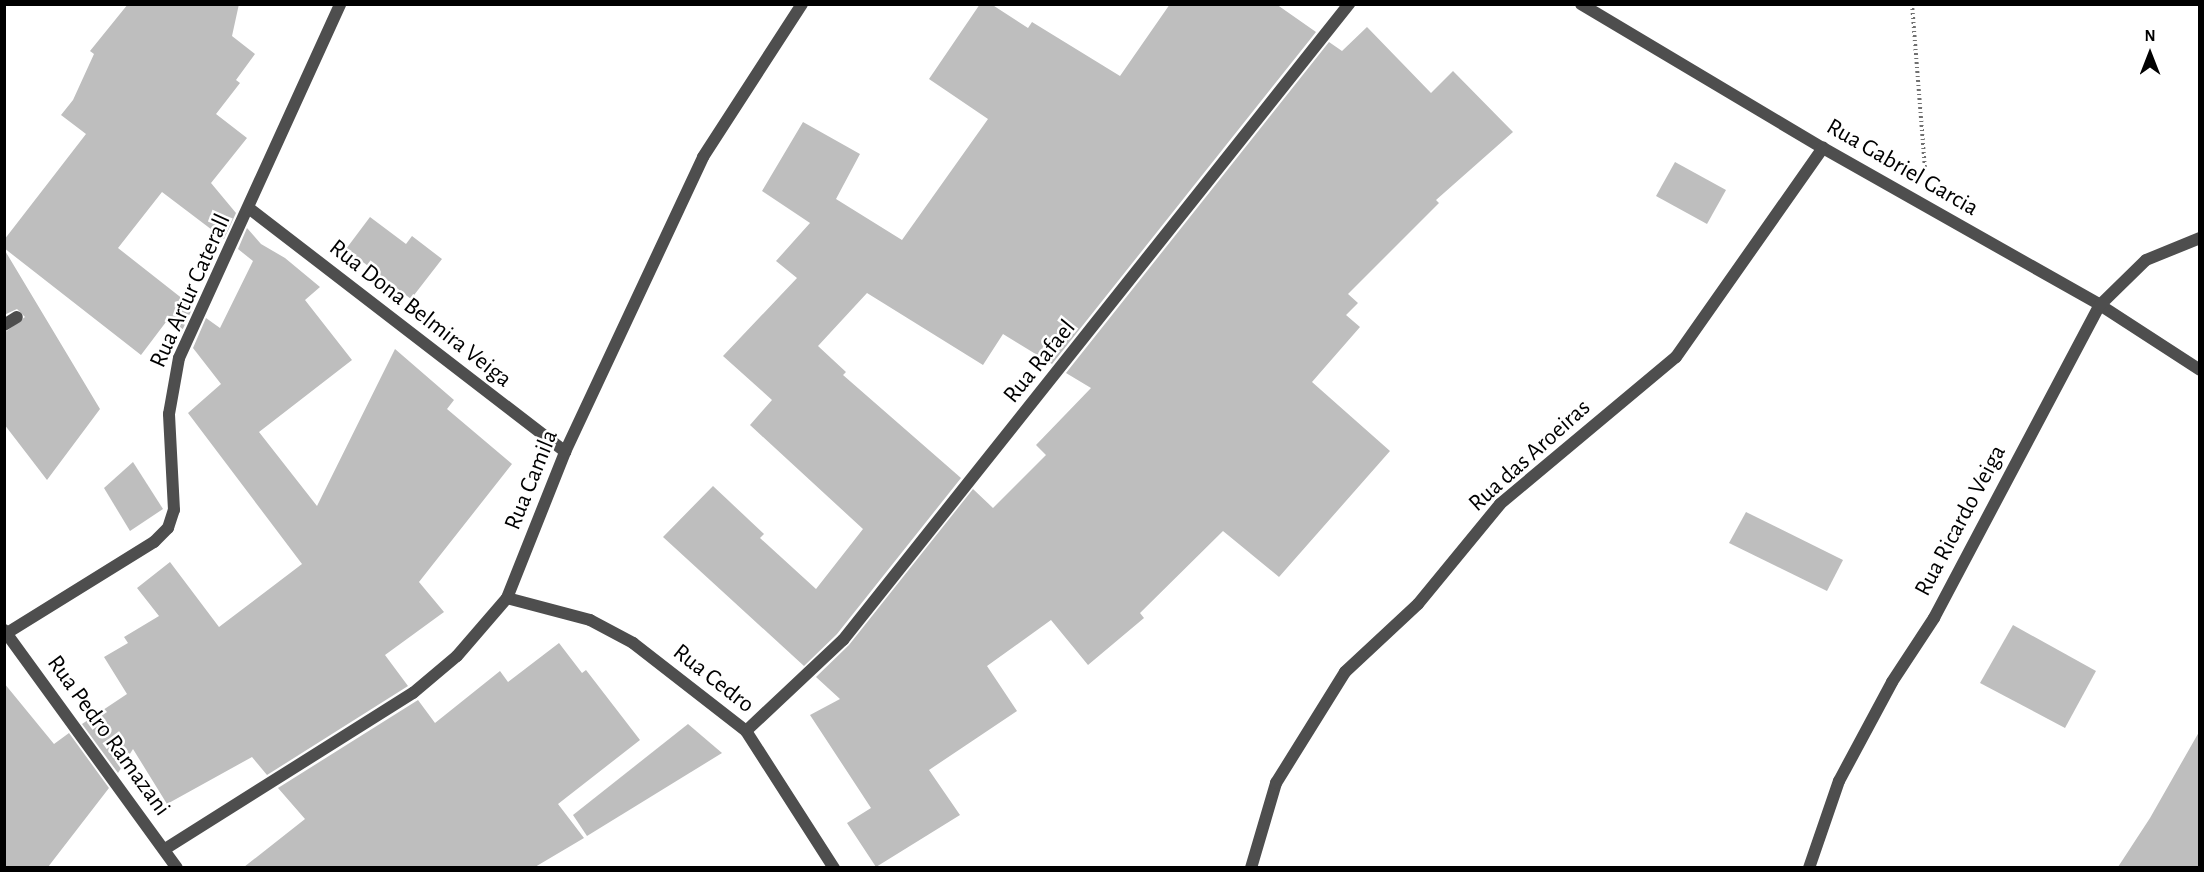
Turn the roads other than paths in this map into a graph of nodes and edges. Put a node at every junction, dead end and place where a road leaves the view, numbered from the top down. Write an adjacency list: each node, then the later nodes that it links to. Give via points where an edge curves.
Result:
1 (340, 4): 6 (street, Rua Artur Caterall)
2 (802, 4): 12 (street, Rua Camila, via 703,157)
3 (1349, 4): 15 (street, Rua Rafael, via 843,640)
4 (1581, 4): 5 (street, Rua Gabriel Garcia)
5 (1823, 148): 8 (street, Rua Gabriel Garcia); 19 (street, Rua das Aroeiras, via 1676,357 1500,504 1418,604 1345,672 1276,783)
6 (250, 209): 12 (street, Rua Dona Belmira Veiga); 14 (street, Rua Artur Caterall, via 179,358 171,388 174,510 168,528 154,542)
7 (2199, 238): 8 (street, Rua Ricardo Veiga, via 2146,260)
8 (2100, 304): 11 (street, Rua Gabriel Garcia); 20 (street, Rua Ricardo Veiga, via 1934,618 1892,682 1839,781)
9 (17, 317): 10 (street)
10 (4, 325)
11 (2199, 370)
12 (565, 452): 13 (street, Rua Camila)
13 (507, 598): 15 (street, Rua Cedro, via 590,620 633,643); 16 (street, Rua Camila, via 457,656 413,693)
14 (6, 631): 16 (street, Rua Pedro Ramazani)
15 (746, 731): 18 (street, Rua Cedro)
16 (165, 849): 17 (street, Rua Pedro Ramazani)
17 (177, 867)
18 (834, 867)
19 (1251, 867)
20 (1809, 867)

